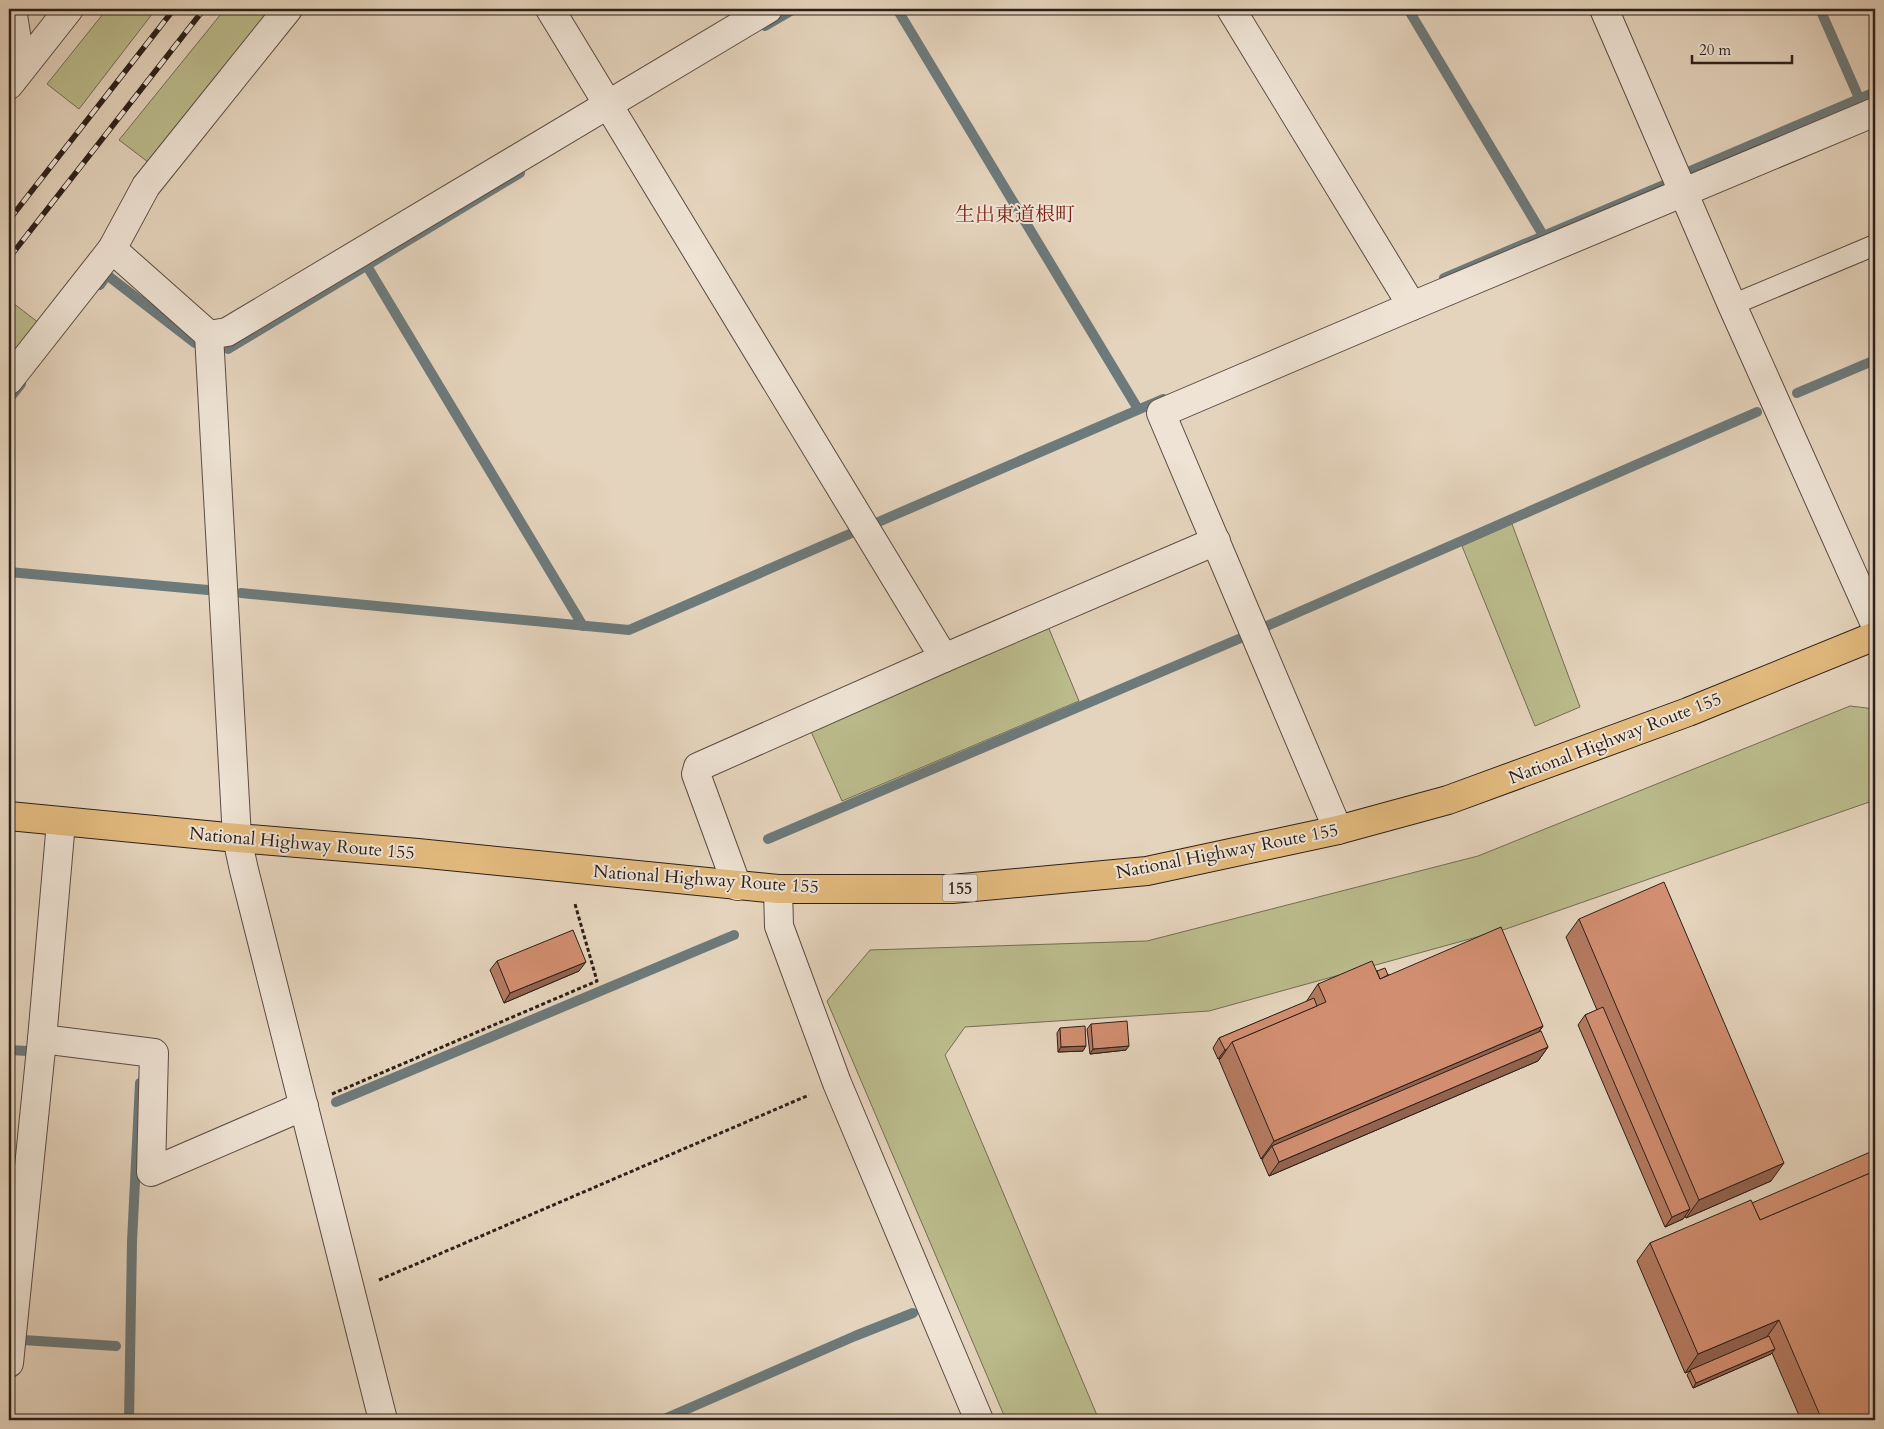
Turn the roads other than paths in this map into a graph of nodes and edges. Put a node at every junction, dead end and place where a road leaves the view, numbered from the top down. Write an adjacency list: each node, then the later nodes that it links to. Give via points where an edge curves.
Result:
1 (16, 9): 8 (lane)
2 (69, 9): 8 (street)
3 (288, 9): 14 (street, via 146,186)
4 (550, 9): 10 (street)
5 (768, 9): 10 (street)
6 (1231, 9): 16 (street)
7 (1604, 9): 12 (street)
8 (25, 64): 9 (street)
9 (9, 85)
10 (608, 105): 17 (street, via 227,332); 22 (street)
11 (1875, 112): 12 (street)
12 (1684, 193): 15 (street); 16 (street)
13 (1875, 245): 15 (lane)
14 (112, 249): 17 (street); 18 (street)
15 (1732, 305): 20 (street)
16 (1412, 306): 19 (street, via 1162,413)
17 (209, 335): 26 (street)
18 (9, 380)
19 (1216, 542): 22 (street); 25 (street)
20 (1875, 624)
21 (1875, 636): 25 (highway, National Highway Route 155 / 155, via 1688,712 1448,800)
22 (944, 658): 27 (street, via 698,767 696,774)
23 (9, 816): 24 (highway, National Highway Route 155 / 155)
24 (61, 822): 26 (highway, National Highway Route 155 / 155); 29 (street)
25 (1338, 830): 28 (highway, National Highway Route 155 / 155, via 1146,871 952,889)
26 (238, 838): 27 (highway, National Highway Route 155 / 155); 30 (street)
27 (738, 886): 28 (highway, National Highway Route 155 / 155)
28 (778, 889): 34 (street, via 779,926 838,1083)
29 (42, 1039): 30 (street, via 154,1053 151,1172); 31 (street)
30 (304, 1106): 33 (street)
31 (14, 1256): 32 (street)
32 (9, 1363)
33 (383, 1420)
34 (978, 1420)

